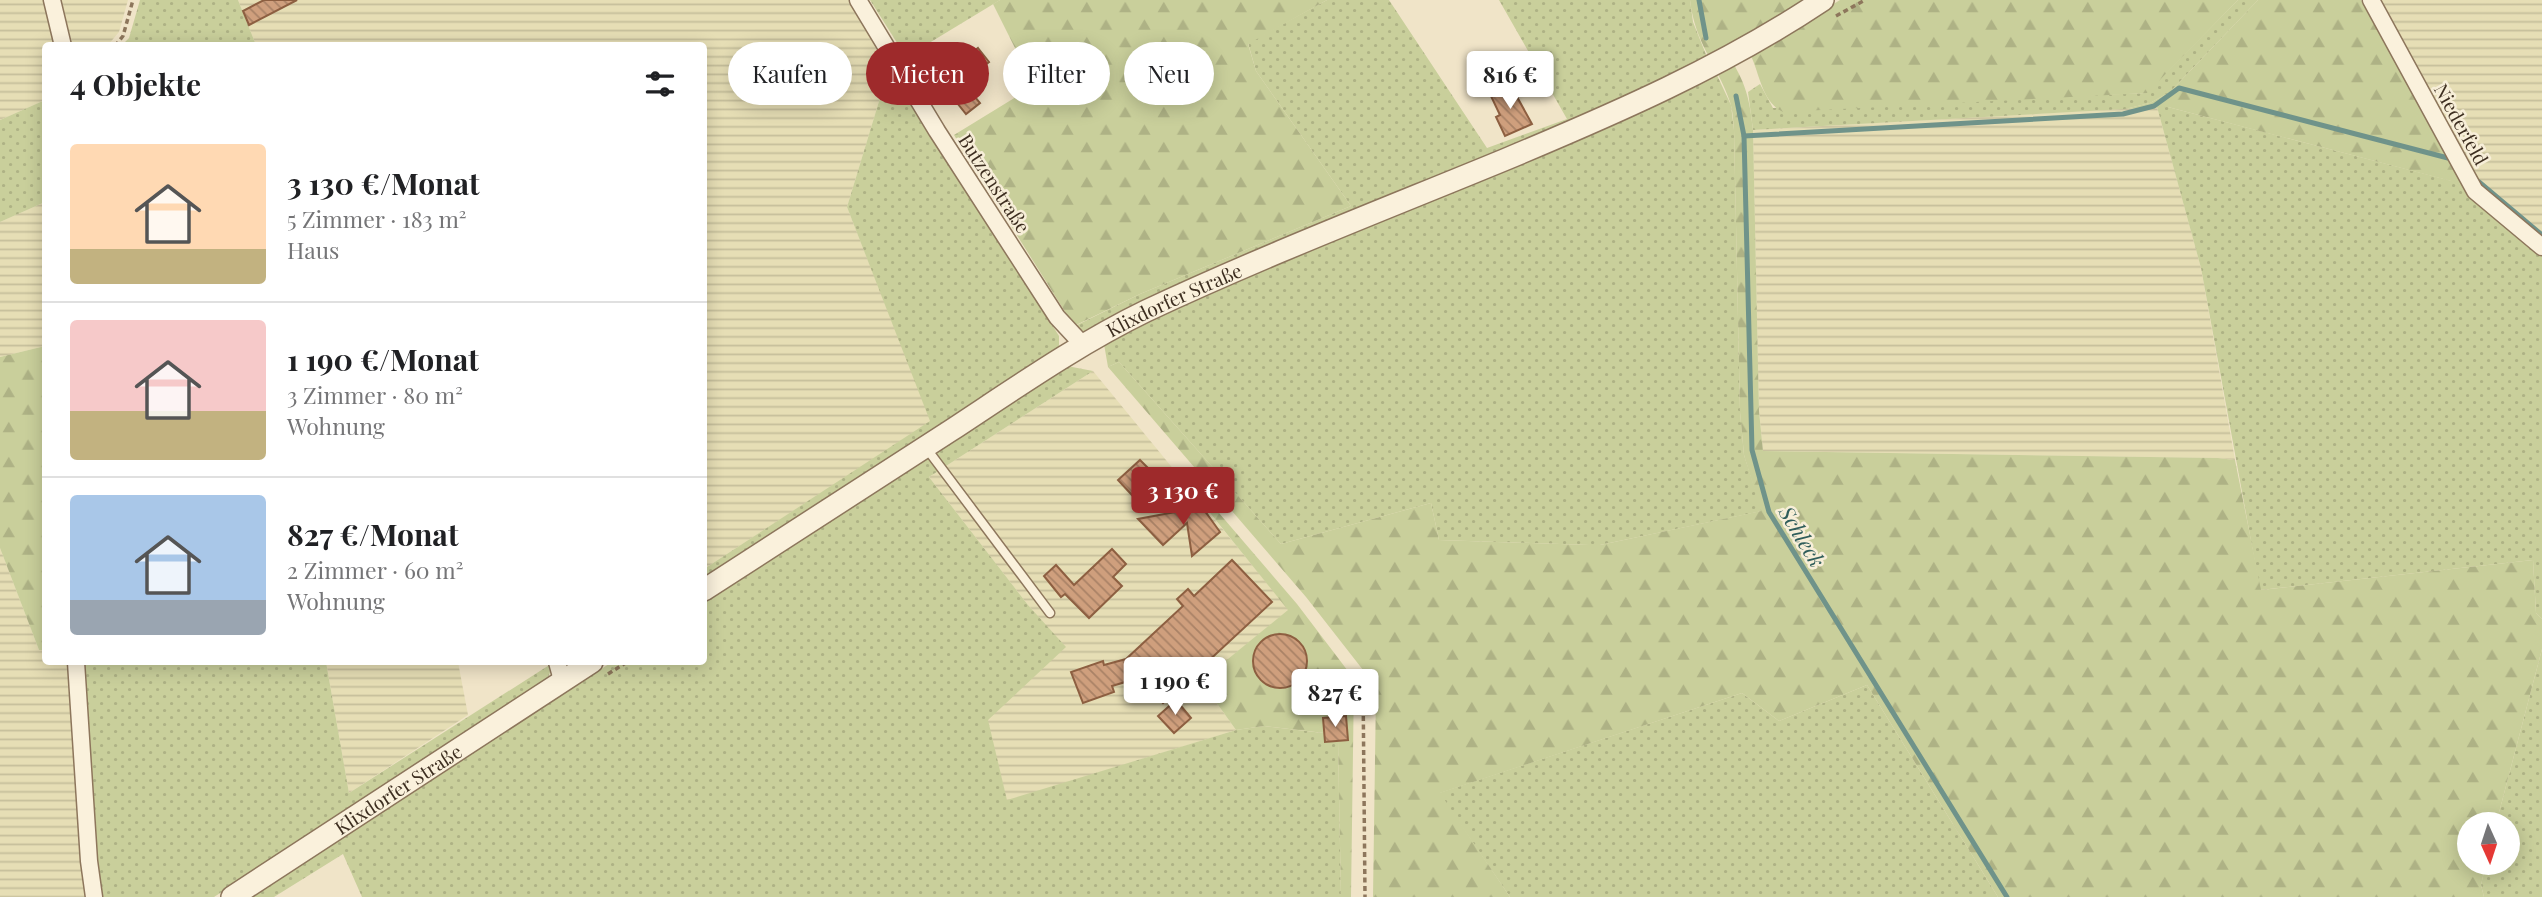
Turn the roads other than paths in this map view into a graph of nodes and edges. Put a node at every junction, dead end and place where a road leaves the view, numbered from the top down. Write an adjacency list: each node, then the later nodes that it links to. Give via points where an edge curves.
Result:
1 (52, 0): 5 (street)
2 (858, 0): 7 (street, Butzenstraße, via 1057,317)
3 (1823, 0): 7 (street, Klixdorfer Straße, via 1775,32 1683,81 1584,127 1215,280)
4 (2371, 0): 6 (street, Niederfeld, via 2475,191)
5 (62, 42)
6 (2542, 247)
7 (1084, 346): 8 (street, Klixdorfer Straße)
8 (925, 447): 9 (street, Klixdorfer Straße); 10 (lane)
9 (707, 588)
10 (1050, 613)
11 (76, 665): 14 (street)
12 (581, 665): 13 (street, Klixdorfer Straße)
13 (559, 671): 15 (street, Klixdorfer Straße)
14 (94, 897)
15 (232, 897)

